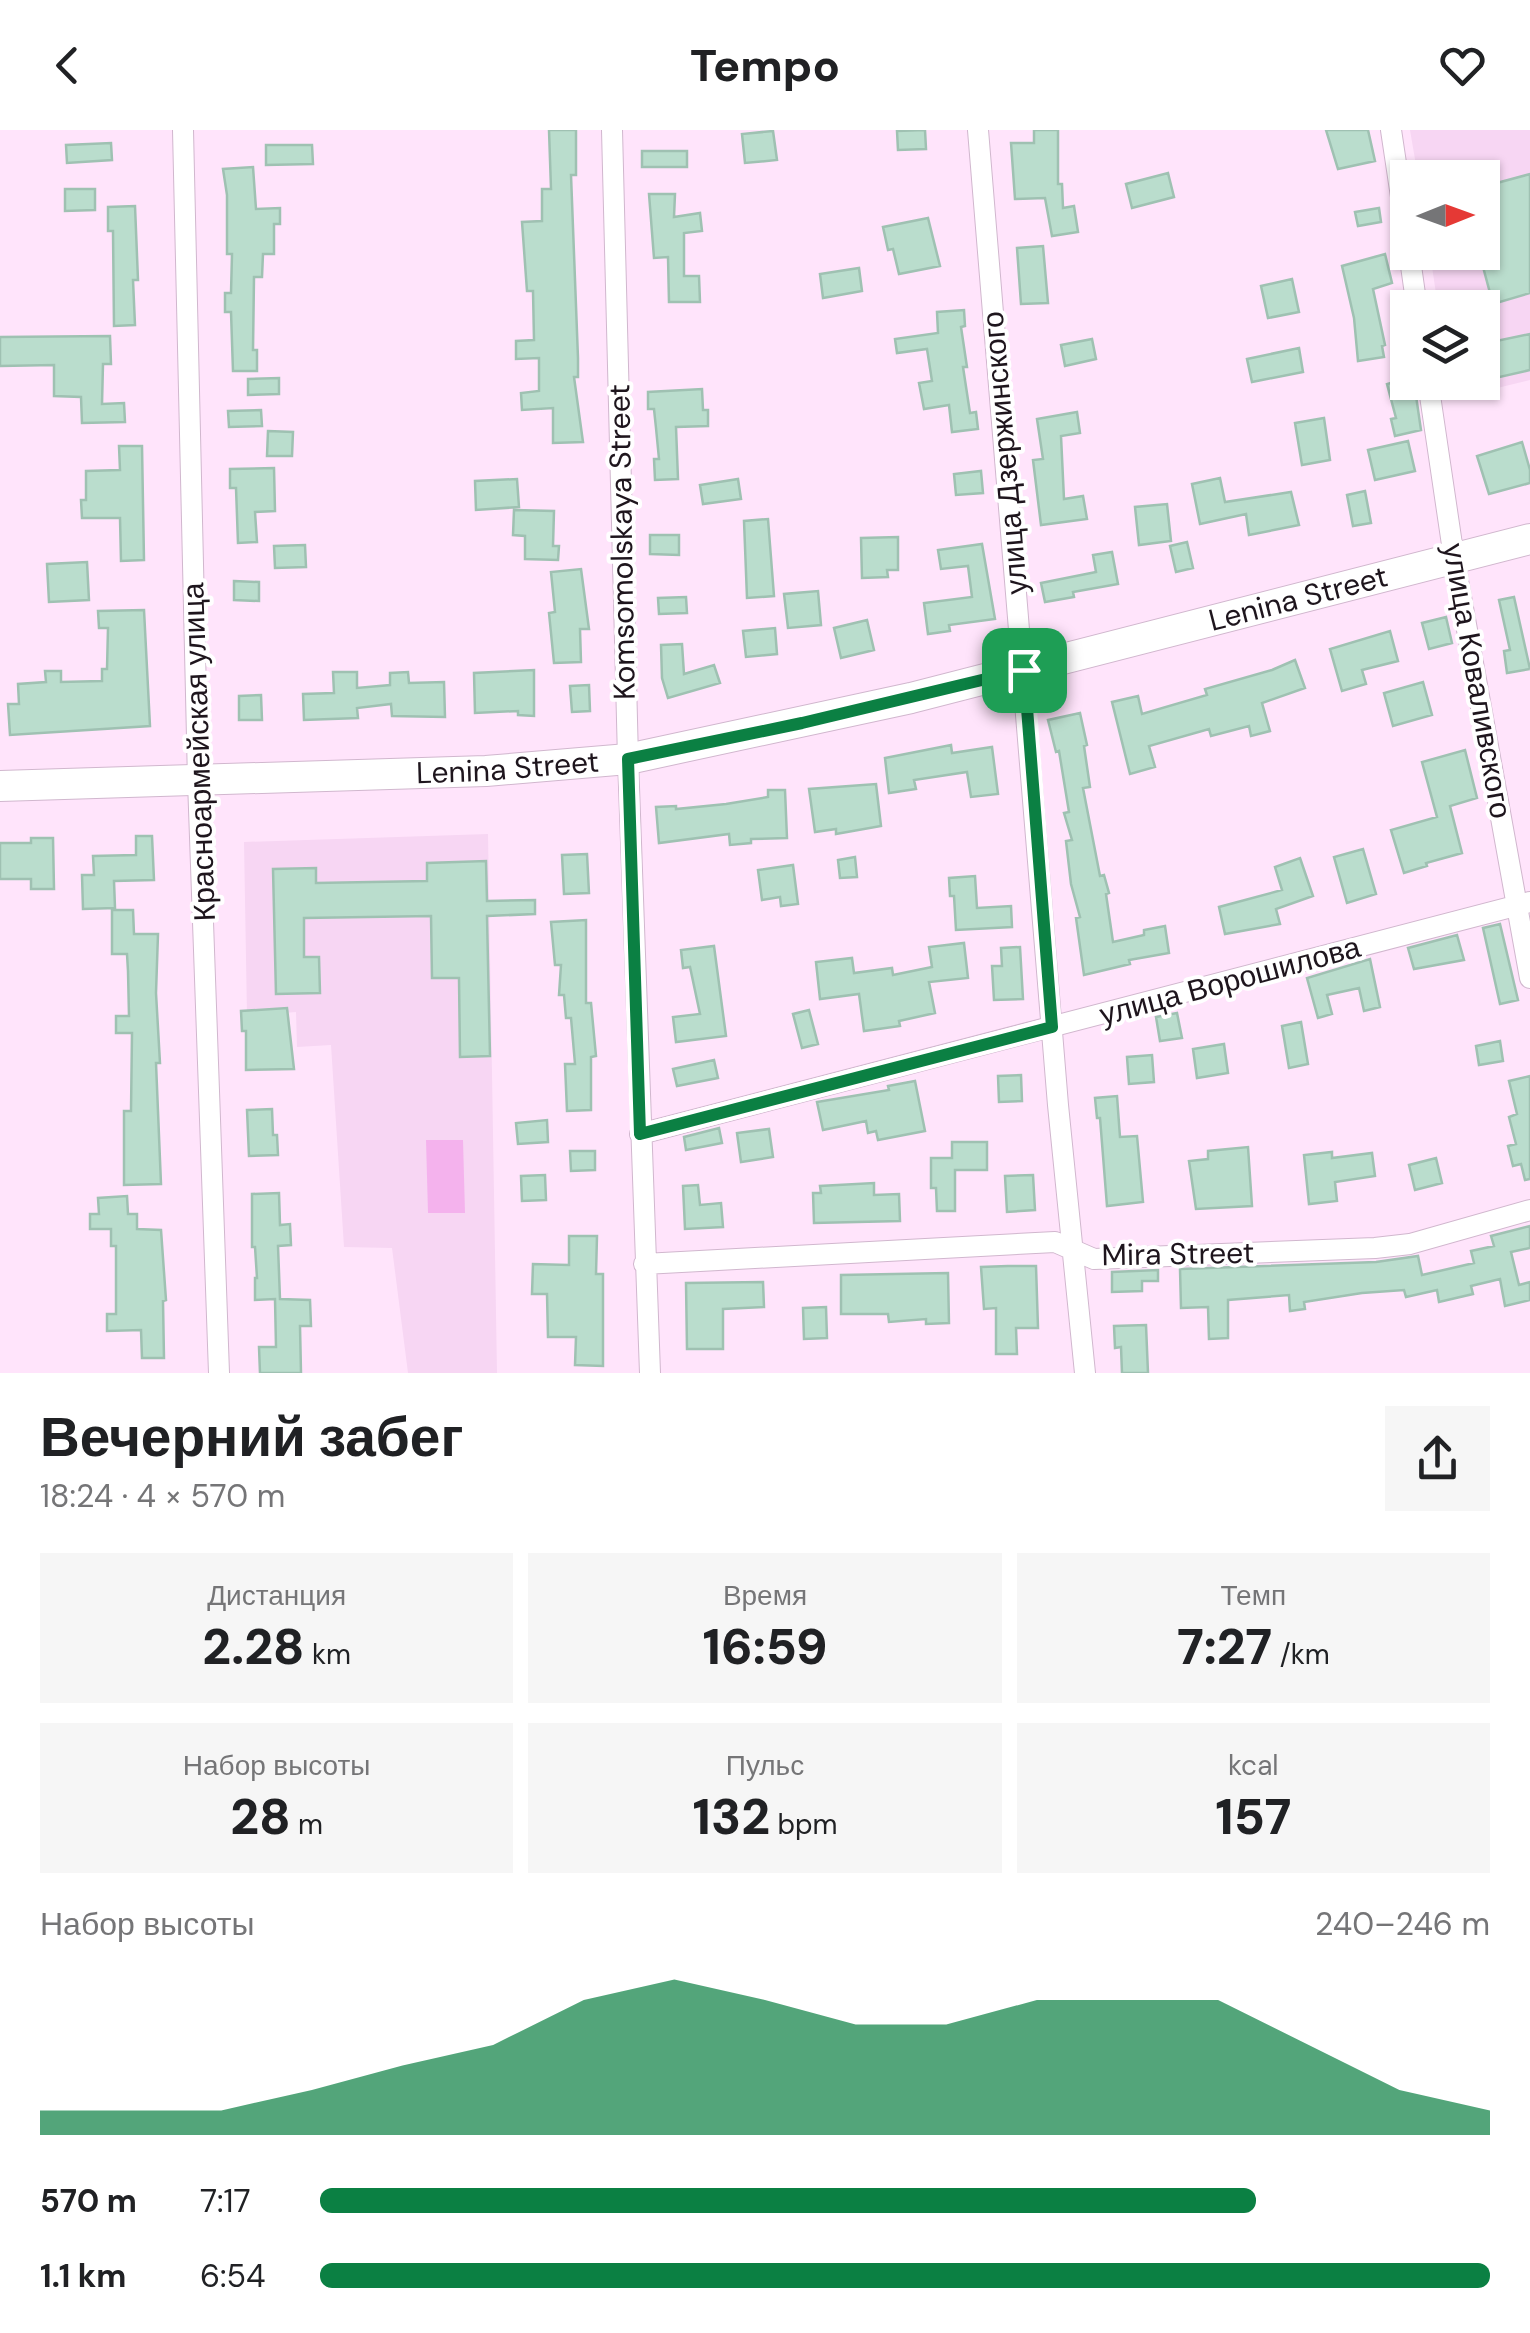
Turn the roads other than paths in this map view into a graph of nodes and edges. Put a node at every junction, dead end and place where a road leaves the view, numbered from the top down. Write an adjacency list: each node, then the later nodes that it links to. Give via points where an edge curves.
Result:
1 (183, 130): 11 (street, Красноармейская улица)
2 (612, 130): 10 (street, Komsomolskaya Street)
3 (978, 130): 9 (street, улица Дзержинского)
4 (1391, 130): 5 (street)
5 (1396, 160)
6 (1431, 400): 8 (street, улица Коваливского)
7 (1530, 539): 8 (street, Lenina Street)
8 (1454, 558): 9 (street, Lenina Street); 13 (street, улица Коваливского)
9 (1024, 670): 10 (street, Lenina Street); 15 (street, улица Дзержинского)
10 (628, 759): 11 (street, Lenina Street, via 486,772); 16 (street, Komsomolskaya Street)
11 (198, 781): 12 (street, Lenina Street); 20 (street, Красноармейская улица)
12 (0, 786)
13 (1523, 904): 14 (street, улица Коваливского); 15 (street, улица Ворошилова)
14 (1530, 978)
15 (1052, 1027): 16 (street, улица Ворошилова); 18 (street, улица Дзержинского)
16 (640, 1134): 19 (street, Komsomolskaya Street)
17 (1530, 1210): 18 (street, Mira Street, via 1376,1248 1094,1258)
18 (1074, 1249): 19 (street, Mira Street, via 1055,1242); 22 (street, улица Дзержинского)
19 (644, 1264): 21 (street, Komsomolskaya Street)
20 (219, 1373)
21 (650, 1373)
22 (1084, 1373)

